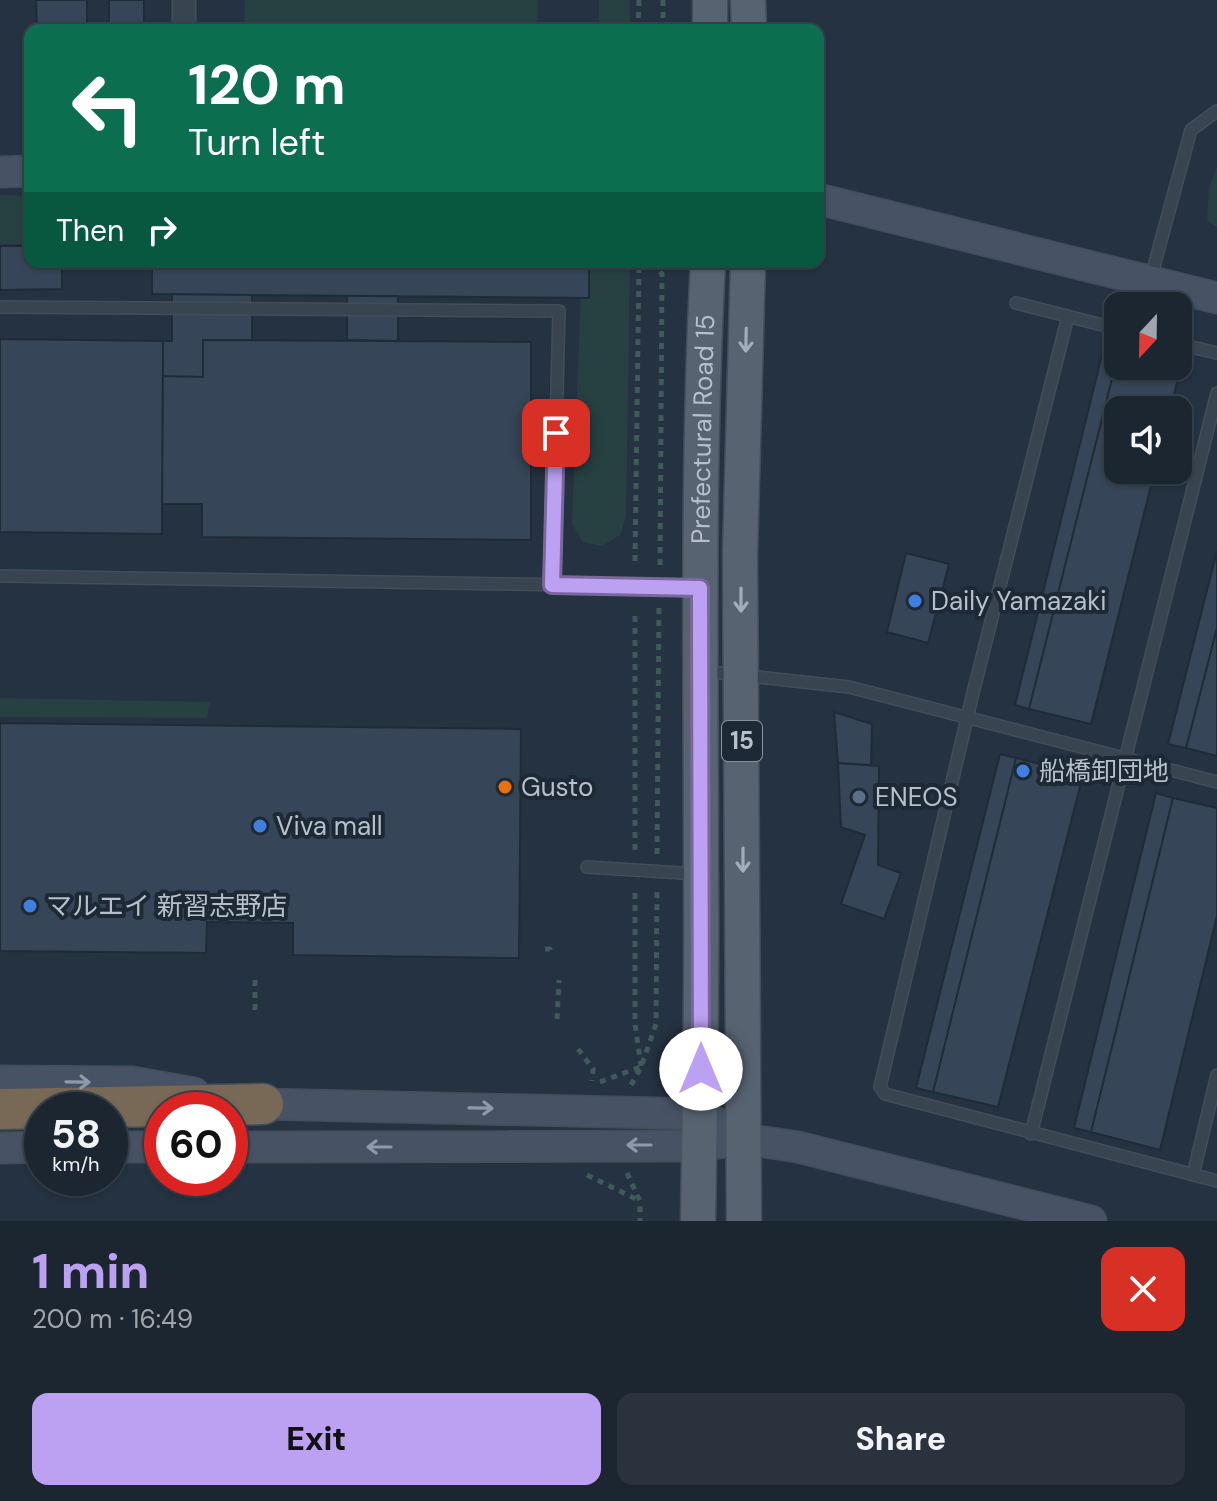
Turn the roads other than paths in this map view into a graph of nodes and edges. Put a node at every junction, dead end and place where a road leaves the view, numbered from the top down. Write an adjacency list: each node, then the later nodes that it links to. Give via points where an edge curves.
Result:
1 (184, 0): 4 (street)
2 (710, 0): 5 (main road)
3 (748, 0): 6 (main road)
4 (184, 24)
5 (710, 24)
6 (749, 24)
7 (1217, 111): 13 (lane, via 1191,130)
8 (24, 171): 9 (street)
9 (0, 172)
10 (824, 200): 13 (street)
11 (708, 268): 24 (main road, Prefectural Road 15 / 15)
12 (748, 268): 26 (main road, Prefectural Road 15 / 15, one-way to 26)
13 (1150, 282): 14 (street)
14 (1217, 298)
15 (1016, 303): 17 (lane)
16 (0, 307): 23 (lane, via 559,311)
17 (1068, 316): 18 (lane); 27 (lane)
18 (1104, 325)
19 (1192, 347): 20 (lane)
20 (1217, 353)
21 (1217, 393): 28 (lane)
22 (0, 576): 23 (lane)
23 (552, 585): 24 (lane)
24 (700, 588): 25 (main road, Prefectural Road 15 / 15)
25 (699, 671): 26 (lane); 31 (main road, Prefectural Road 15 / 15)
26 (741, 675): 27 (lane, via 849,687); 38 (main road, Prefectural Road 15 / 15, one-way to 38)
27 (967, 718): 28 (lane); 37 (lane, via 880,1087 885,1094)
28 (1127, 759): 29 (lane); 37 (lane)
29 (1217, 782)
30 (587, 867): 31 (lane)
31 (701, 874): 36 (main road, Prefectural Road 15 / 15)
32 (1217, 1075): 42 (lane)
33 (0, 1081): 34 (street, one-way to 34, via 132,1082)
34 (263, 1104): 35 (highway); 36 (street, one-way to 36)
35 (0, 1109)
36 (700, 1130): 38 (street); 39 (street, one-way to 39); 44 (main road, Prefectural Road 15 / 15)
37 (1031, 1134): 42 (lane)
38 (745, 1139): 45 (main road, Prefectural Road 15 / 15); 46 (street, via 798,1147)
39 (248, 1146)
40 (24, 1147): 41 (street)
41 (0, 1148)
42 (1193, 1175): 43 (lane)
43 (1217, 1181)
44 (698, 1221)
45 (744, 1221)
46 (1091, 1221)

